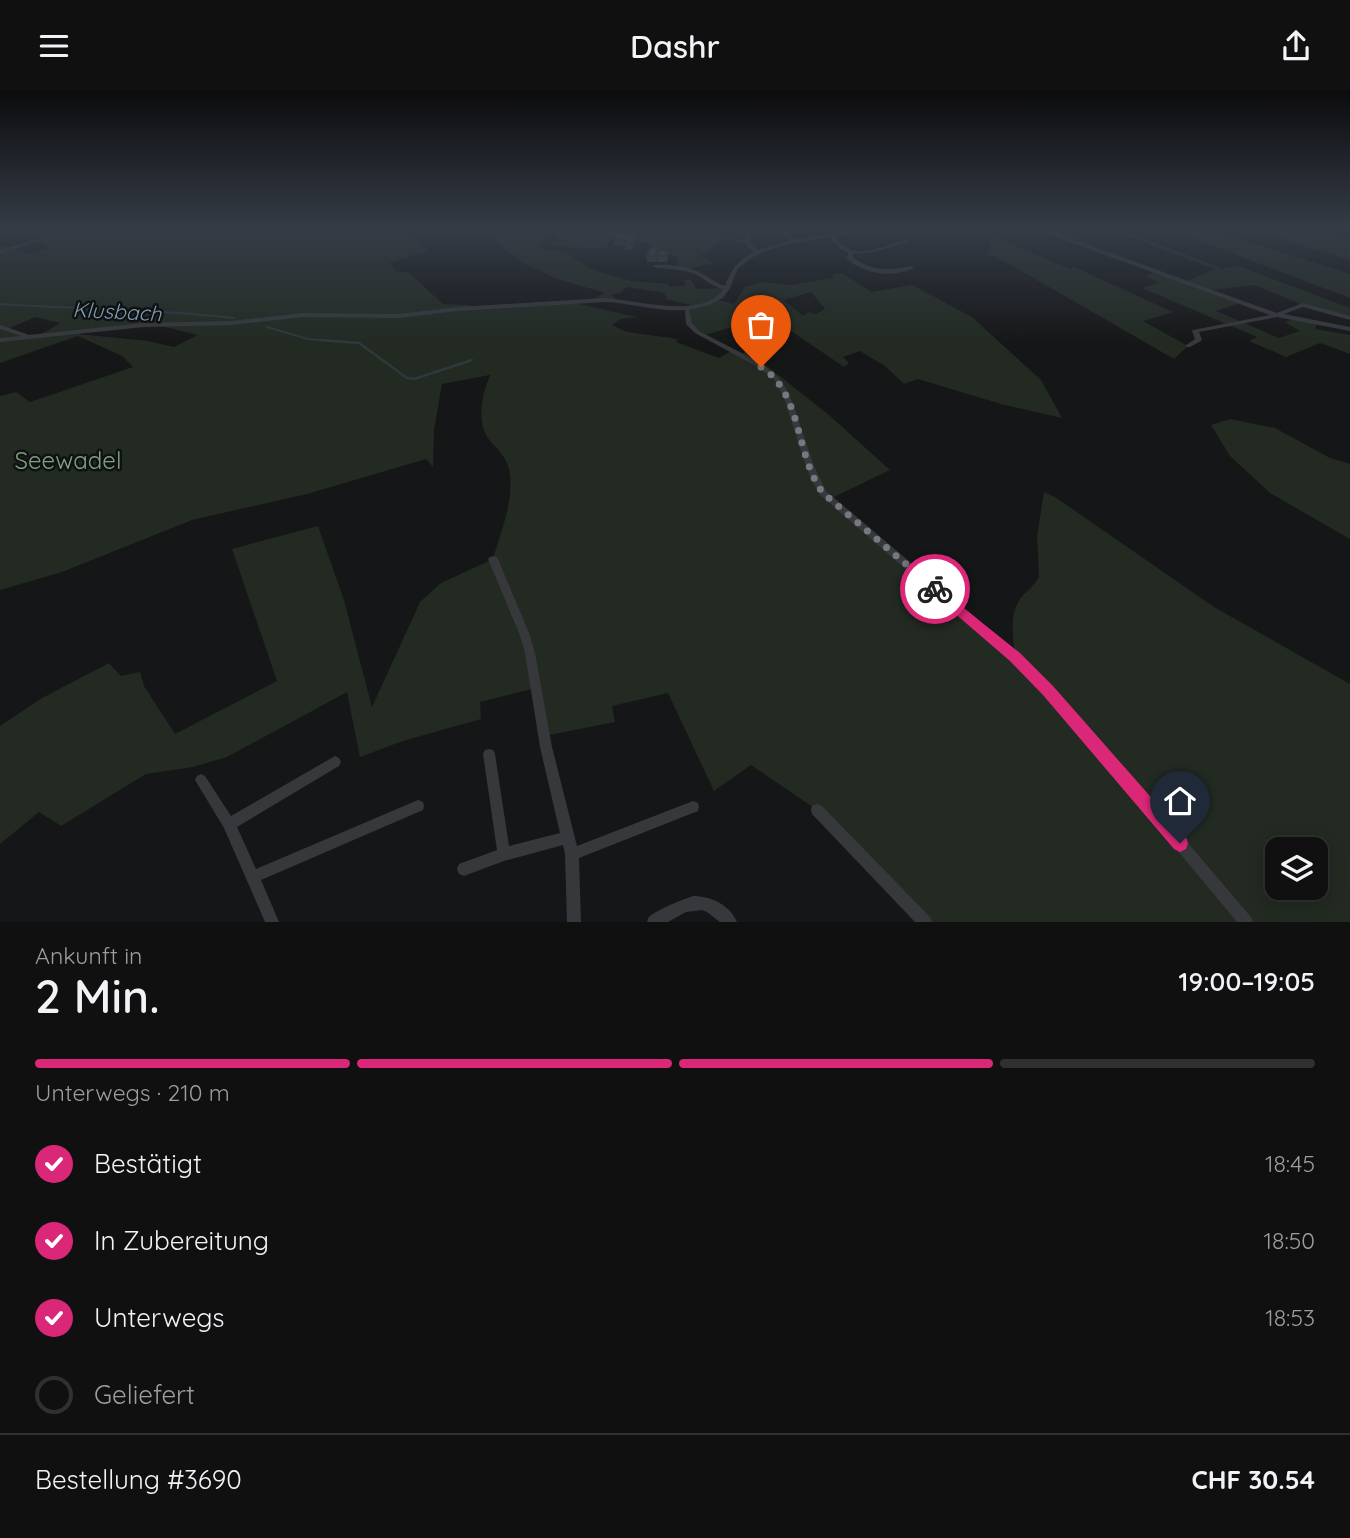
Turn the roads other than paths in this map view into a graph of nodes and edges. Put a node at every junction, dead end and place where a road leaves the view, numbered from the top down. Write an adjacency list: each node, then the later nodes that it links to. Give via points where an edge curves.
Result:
1 (674, 268): 6 (street, via 698,273 716,287)
2 (737, 268): 6 (street)
3 (864, 268): 4 (street, via 870,272)
4 (911, 268)
5 (1145, 268): 8 (street)
6 (727, 288): 7 (street, via 718,300)
7 (687, 311): 12 (street, via 605,300 398,316 303,315 144,325); 33 (street, via 689,324 697,332 761,367 782,385 823,493 1048,690)
8 (1277, 315): 9 (street, via 1309,305); 11 (street); 14 (street, via 1195,331 1199,340)
9 (1350, 318)
10 (0, 327): 12 (street)
11 (1350, 329)
12 (26, 337): 13 (street)
13 (0, 340)
14 (1188, 346)
15 (493, 559): 23 (street, via 530,653)
16 (489, 754): 24 (street)
17 (335, 762): 22 (street)
18 (201, 780): 22 (street)
19 (418, 806): 27 (street)
20 (693, 807): 25 (street)
21 (817, 810): 32 (street)
22 (229, 824): 27 (street)
23 (566, 838): 24 (street); 25 (street)
24 (504, 854): 26 (street)
25 (572, 854): 29 (street)
26 (464, 869)
27 (252, 877): 28 (street)
28 (272, 922)
29 (574, 922)
30 (654, 922): 31 (street, via 702,902)
31 (730, 922)
32 (925, 922)
33 (1246, 922)

